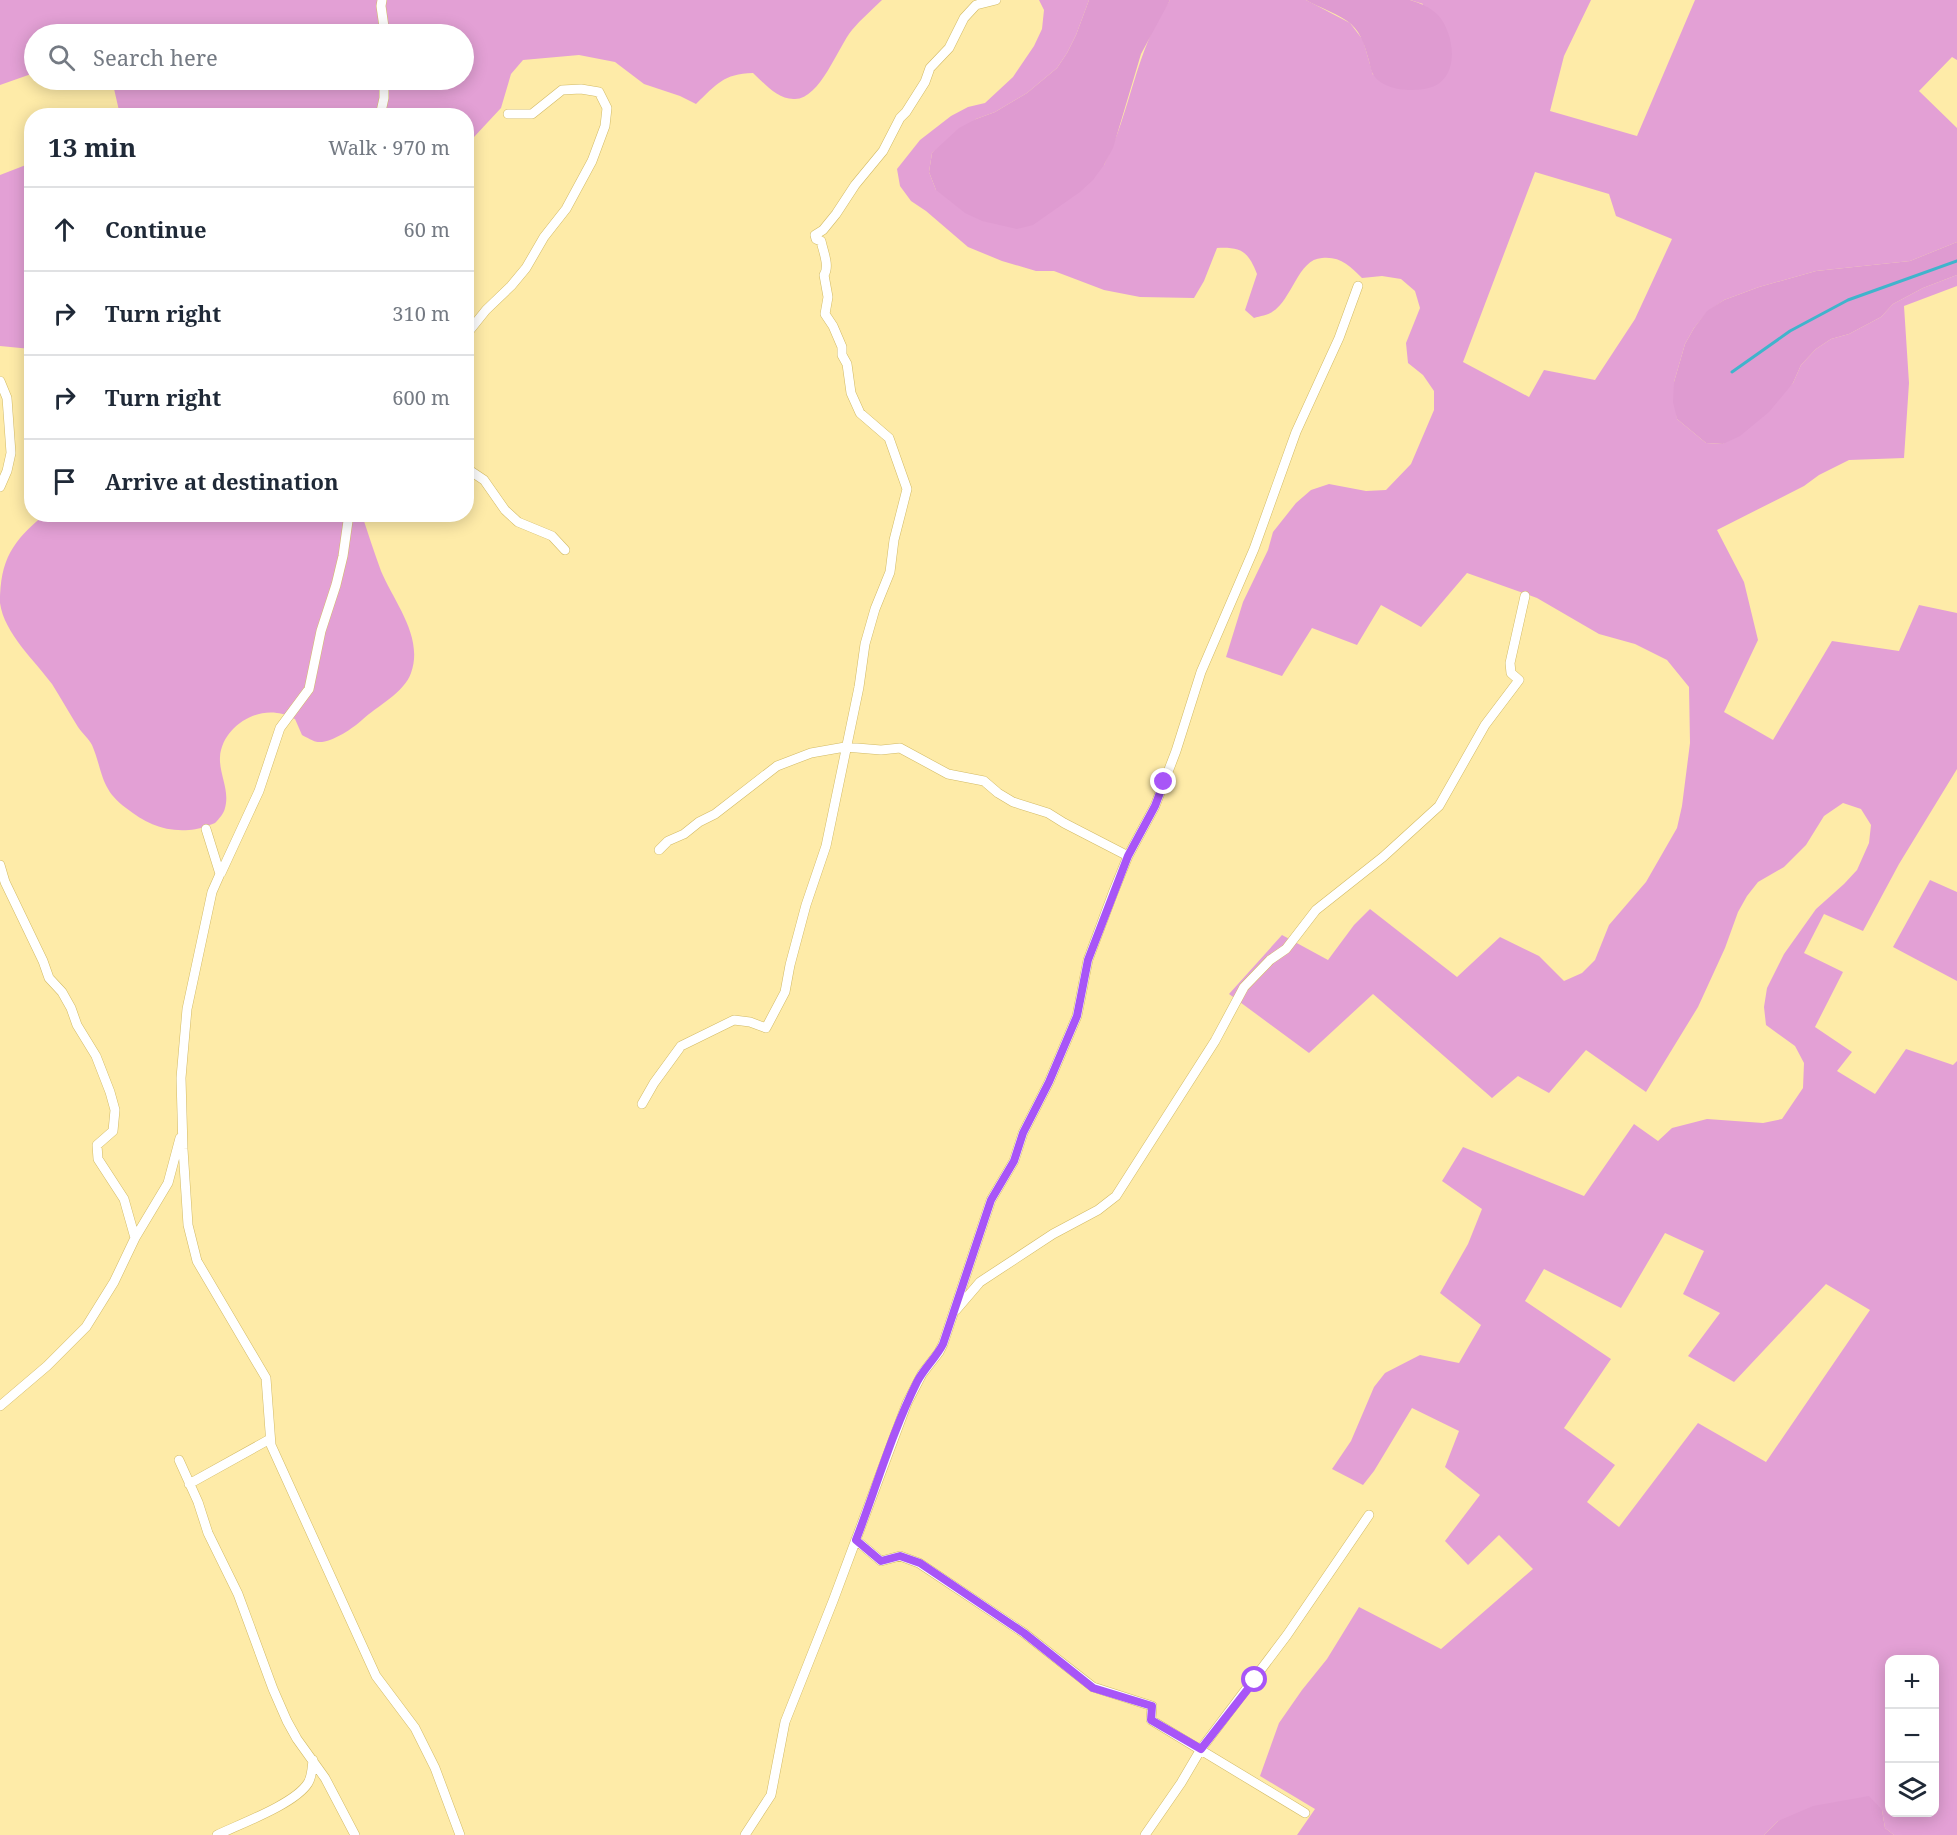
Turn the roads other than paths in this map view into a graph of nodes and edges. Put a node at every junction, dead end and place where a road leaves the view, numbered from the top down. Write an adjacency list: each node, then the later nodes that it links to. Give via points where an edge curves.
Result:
1 (382, 0): 3 (street)
2 (996, 0): 15 (street, via 976,5 964,18 949,48 930,68 883,151 836,214 815,235 821,240 827,266 825,314 842,346 851,393 860,413 889,438 907,489 890,572 865,644)
3 (384, 24)
4 (384, 90): 5 (street)
5 (382, 108)
6 (508, 114): 8 (street, via 532,114 562,90 600,92 607,108 605,126 591,161 566,209 526,268)
7 (1358, 286): 18 (street, via 1201,672 1155,806)
8 (474, 325)
9 (0, 381): 11 (street, via 8,398 11,453)
10 (474, 473): 13 (street, via 518,522 552,536)
11 (0, 487)
12 (348, 522): 20 (street, via 309,689 280,728 259,791)
13 (566, 550)
14 (1525, 596): 24 (street, via 1510,663 1511,673 1519,681 1485,725 1439,806 1383,857 1316,909 1286,949 1244,987 1200,1065 1116,1196 980,1282)
15 (845, 747): 17 (street, via 811,753 777,766 715,814); 18 (street, via 900,748 948,774 984,781 1014,802 1048,813); 21 (street, via 826,846 806,905 785,992 766,1028 734,1020 681,1046)
16 (206, 829): 20 (street)
17 (659, 850)
18 (1128, 856): 24 (street, via 1088,960 1077,1016 1014,1161 991,1200)
19 (0, 865): 23 (street, via 49,978 71,1008 110,1092 115,1110 113,1131 97,1145 98,1159 124,1199)
20 (220, 874): 22 (street, via 187,1009 181,1078)
21 (642, 1104)
22 (183, 1127): 23 (street, via 168,1183); 26 (street, via 188,1225 197,1262 266,1378)
23 (135, 1238): 25 (street, via 86,1327)
24 (953, 1314): 30 (street, via 939,1352 907,1403)
25 (0, 1406)
26 (270, 1439): 28 (street); 36 (street, via 376,1676 416,1728)
27 (178, 1460): 28 (street)
28 (189, 1484): 32 (street, via 238,1594 280,1708)
29 (1369, 1515): 31 (street, via 1287,1635)
30 (856, 1540): 31 (street, via 881,1561 900,1556 920,1563 1024,1633 1093,1688 1152,1706 1151,1720); 37 (street, via 785,1722 771,1795)
31 (1201, 1749): 33 (street); 38 (street)
32 (313, 1760): 34 (street, via 310,1781 301,1792); 35 (street)
33 (1305, 1813)
34 (217, 1835)
35 (355, 1835)
36 (460, 1835)
37 (745, 1835)
38 (1144, 1835)

